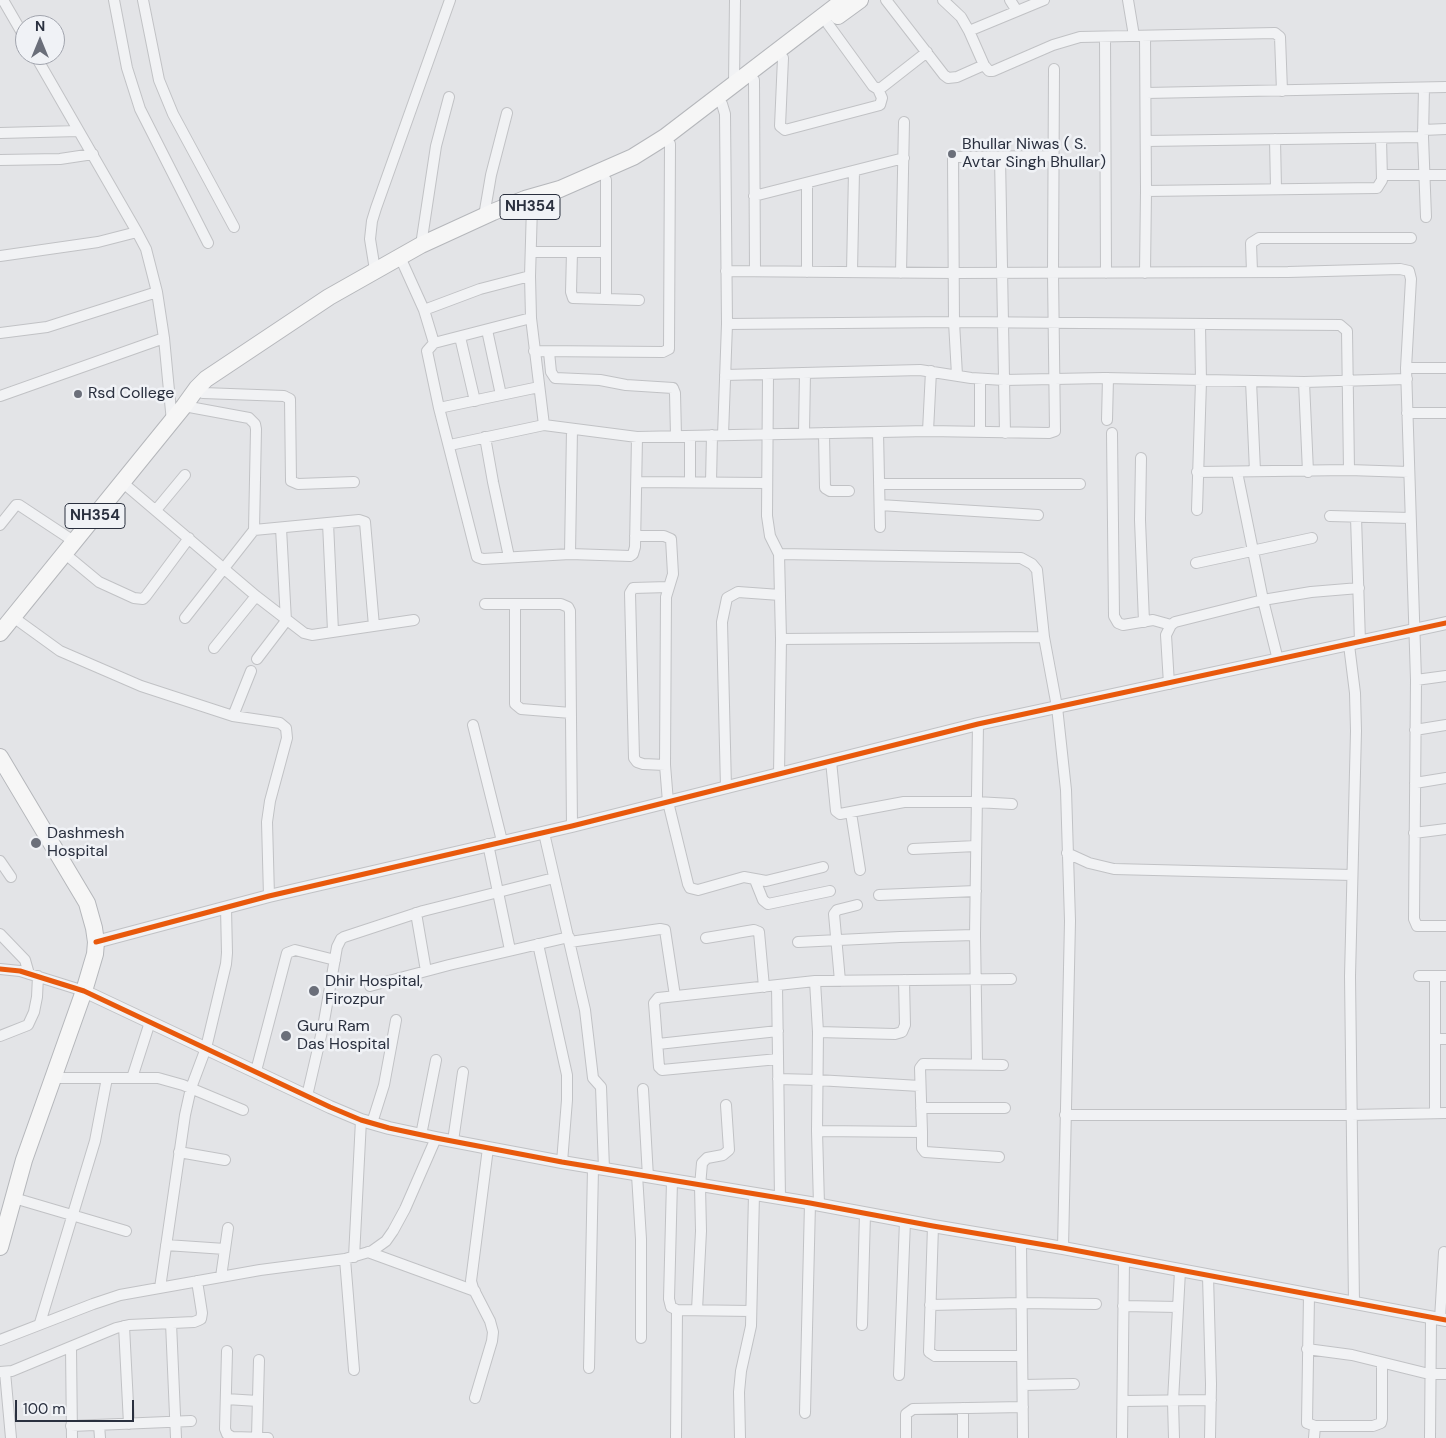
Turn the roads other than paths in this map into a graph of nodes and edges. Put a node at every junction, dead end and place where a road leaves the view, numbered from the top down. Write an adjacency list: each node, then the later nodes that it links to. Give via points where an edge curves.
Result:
1 (3, 0): 14 (street)
2 (114, 0): 64 (street, via 127,68 140,109)
3 (143, 0): 61 (street, via 165,96)
4 (450, 0): 71 (street, via 372,221 370,239)
5 (735, 0): 26 (street)
6 (844, 0): 26 (highway, NH354)
7 (860, 0): 15 (highway, NH354)
8 (886, 0): 20 (street)
9 (943, 0): 16 (street, via 961,17)
10 (1010, 0): 13 (street)
11 (1044, 0): 13 (street)
12 (1128, 0): 17 (street)
13 (1016, 11): 16 (street)
14 (15, 21)
15 (828, 24): 21 (highway, NH354); 29 (street)
16 (969, 31): 23 (street)
17 (1134, 36): 18 (street); 19 (street)
18 (1145, 36): 30 (street, via 1275,33 1280,37); 31 (street)
19 (1105, 37): 23 (street, via 1072,39 992,71); 81 (street)
20 (927, 52): 23 (street, via 948,78); 29 (street)
21 (783, 58): 25 (highway, NH354); 29 (street, via 780,126 785,130 880,105 882,98)
22 (41, 65): 37 (street)
23 (984, 65)
24 (1054, 69): 45 (street)
25 (754, 80): 33 (highway, NH354); 57 (street)
26 (734, 83): 33 (highway, NH354)
27 (1446, 87): 28 (street)
28 (1424, 88): 30 (street); 39 (street)
29 (878, 89)
30 (1282, 91): 31 (street)
31 (1146, 93): 42 (street)
32 (449, 97): 65 (street, via 434,154)
33 (719, 101): 43 (highway, NH354); 59 (highway, NH354, via 633,157 560,189); 72 (street, via 725,114)
34 (507, 113): 59 (street)
35 (904, 122): 47 (street)
36 (1446, 129): 39 (street)
37 (79, 131): 38 (street); 44 (street)
38 (0, 133)
39 (1423, 133): 40 (street); 51 (street)
40 (1381, 138): 41 (street); 50 (street)
41 (1275, 139): 42 (street); 55 (street)
42 (1146, 141): 56 (street)
43 (670, 144): 53 (highway, NH354, via 638,165); 100 (street, via 669,349 663,352)
44 (93, 154): 48 (street, via 60,159); 62 (street)
45 (1054, 156): 46 (street); 80 (street)
46 (1000, 157): 78 (street, via 953,157); 79 (street)
47 (904, 158): 49 (street); 77 (street)
48 (0, 160)
49 (854, 171): 54 (street); 75 (street)
50 (1382, 174): 51 (street); 55 (street, via 1378,188)
51 (1424, 175): 52 (street); 60 (street)
52 (1446, 175)
53 (606, 180): 58 (highway, NH354, via 564,198); 68 (street)
54 (807, 183): 57 (street); 74 (street)
55 (1276, 189): 56 (street)
56 (1146, 191): 82 (street)
57 (754, 196): 73 (street)
58 (532, 206): 66 (street); 70 (highway, NH354)
59 (484, 216): 65 (highway, NH354)
60 (1426, 217)
61 (234, 228)
62 (138, 232): 69 (street, via 98,242); 84 (street)
63 (1411, 238): 76 (street, via 1259,238 1251,244)
64 (208, 243)
65 (421, 245): 70 (highway, NH354)
66 (531, 252): 67 (street); 83 (street)
67 (572, 252): 68 (street); 85 (street, via 572,296)
68 (606, 252): 85 (street)
69 (0, 256)
70 (402, 261): 71 (highway, NH354); 87 (street); 120 (highway, NH354)
71 (375, 270): 120 (highway, NH354, via 206,379 196,388)
72 (726, 271): 73 (street); 91 (street)
73 (755, 271): 74 (street)
74 (807, 272): 75 (street)
75 (852, 272): 77 (street)
76 (1252, 272): 82 (street); 101 (street, via 1409,271)
77 (902, 273): 78 (street)
78 (954, 273): 79 (street); 89 (street)
79 (1001, 273): 80 (street); 90 (street)
80 (1053, 273): 81 (street); 92 (street)
81 (1106, 273): 82 (street)
82 (1144, 273)
83 (530, 276): 87 (street, via 480,289); 88 (street)
84 (157, 292): 95 (street, via 48,327); 97 (street)
85 (606, 299): 86 (street)
86 (639, 300)
87 (424, 310): 98 (street)
88 (531, 318): 94 (street); 99 (street)
89 (954, 322): 90 (street); 91 (street); 107 (street)
90 (1003, 323): 92 (street); 112 (street)
91 (726, 324): 106 (street)
92 (1054, 324): 93 (street); 110 (street)
93 (1200, 325): 113 (street); 114 (street, via 1340,325 1347,332)
94 (487, 330): 96 (street); 118 (street)
95 (0, 333)
96 (460, 337): 98 (street); 121 (street)
97 (164, 338): 119 (street); 126 (street)
98 (434, 343): 122 (street, via 427,351)
99 (534, 351): 100 (street); 117 (street)
100 (549, 352): 139 (street, via 554,378 672,388 675,392)
101 (1406, 368): 102 (street); 111 (street)
102 (1446, 368)
103 (930, 371): 104 (street); 107 (street); 129 (street)
104 (805, 373): 105 (street); 132 (street)
105 (768, 374): 106 (street); 136 (street)
106 (725, 375): 138 (street)
107 (957, 376): 109 (street)
108 (1108, 378): 110 (street); 113 (street); 125 (street)
109 (980, 379): 112 (street); 131 (street)
110 (1055, 379): 112 (street); 134 (street, via 1055,431)
111 (1407, 379): 114 (street); 123 (street)
112 (1004, 380): 134 (street)
113 (1201, 381): 115 (street); 146 (street)
114 (1349, 381): 116 (street); 145 (street)
115 (1251, 382): 116 (street); 148 (street)
116 (1304, 382): 149 (street)
117 (539, 387): 118 (street); 127 (street)
118 (502, 395): 121 (street)
119 (0, 396)
120 (192, 399): 126 (highway, NH354); 153 (street, via 284,396 290,399 291,481 298,484); 172 (street, via 249,418 255,424)
121 (475, 401): 122 (street)
122 (439, 408): 143 (street)
123 (1407, 413): 124 (street); 150 (street)
124 (1446, 413)
125 (1107, 420)
126 (172, 422): 152 (highway, NH354)
127 (544, 425): 128 (street); 141 (street)
128 (572, 429): 142 (street); 178 (street)
129 (928, 431): 130 (street); 131 (street)
130 (878, 432): 133 (street); 158 (street)
131 (980, 432): 134 (street)
132 (804, 433): 133 (street); 136 (street)
133 (824, 433): 160 (street, via 824,488)
134 (1005, 433)
135 (1112, 433): 194 (street, via 1114,616 1123,625)
136 (768, 434): 138 (street); 157 (street)
137 (712, 435): 138 (street); 140 (street); 156 (street)
138 (723, 435)
139 (676, 436): 140 (street); 142 (street)
140 (690, 436): 155 (street)
141 (485, 437): 143 (street); 180 (street)
142 (638, 437): 154 (street)
143 (450, 445): 180 (street, via 477,557)
144 (1141, 458): 194 (street)
145 (1349, 470): 149 (street); 150 (street)
146 (1198, 472): 147 (street); 163 (street)
147 (1237, 472): 148 (street); 177 (street)
148 (1255, 472): 149 (street)
149 (1308, 472)
150 (1409, 472): 167 (street)
151 (185, 475): 162 (street)
152 (122, 482): 162 (street); 176 (highway, NH354)
153 (354, 482)
154 (637, 482): 155 (street); 173 (street)
155 (690, 482): 156 (street)
156 (711, 482): 157 (street)
157 (767, 483): 179 (street, via 767,524)
158 (879, 484): 159 (street); 161 (street)
159 (1080, 484)
160 (849, 491)
161 (880, 504): 164 (street); 170 (street)
162 (156, 510): 174 (street)
163 (1197, 510)
164 (1038, 515)
165 (1330, 516): 166 (street)
166 (1356, 517): 167 (street); 184 (street)
167 (1410, 518): 199 (street)
168 (328, 523): 171 (street); 197 (street, via 363,520 366,524); 198 (street)
169 (0, 525): 176 (street, via 19,504)
170 (880, 527)
171 (281, 528): 172 (street); 193 (street)
172 (254, 530): 182 (street)
173 (635, 536): 178 (street, via 630,556); 183 (street, via 664,536 671,540 673,574)
174 (189, 538): 176 (street, via 143,598 134,598 99,582); 182 (street)
175 (1312, 538): 177 (street)
176 (69, 548): 190 (highway, NH354)
177 (1254, 550): 181 (street); 187 (street)
178 (570, 554): 180 (street)
179 (779, 554): 185 (street); 201 (street, via 1021,558 1037,570)
180 (510, 556)
181 (1196, 563)
182 (224, 569): 186 (street); 191 (street)
183 (668, 587): 220 (street); 220 (street, via 633,588 630,593 634,758 643,764)
184 (1359, 588): 187 (street); 203 (street)
185 (780, 595): 202 (street); 224 (street, via 738,592 727,598 722,622)
186 (256, 596): 193 (street); 204 (street)
187 (1263, 600): 196 (street); 206 (street)
188 (485, 604): 189 (street)
189 (515, 604): 212 (street, via 515,704 521,709); 212 (street, via 561,604 568,607)
190 (13, 616): 200 (highway, NH354); 213 (street, via 51,645 76,659 141,686)
191 (185, 618)
192 (414, 620): 197 (street)
193 (286, 621): 198 (street, via 308,634); 205 (street)
194 (1144, 622): 196 (street)
195 (1446, 623): 199 (street)
196 (1171, 625): 210 (street, via 1166,634)
197 (374, 626): 198 (street)
198 (333, 631)
199 (1415, 631): 203 (street); 209 (street)
200 (0, 632)
201 (1044, 637): 202 (street); 211 (street)
202 (781, 639): 221 (street)
203 (1355, 644): 206 (street); 241 (street)
204 (214, 648)
205 (257, 659)
206 (1278, 660): 210 (street)
207 (251, 671): 213 (street)
208 (1446, 676): 209 (street)
209 (1416, 680): 217 (street)
210 (1169, 684): 211 (street)
211 (1057, 707): 214 (street); 237 (street, via 1065,773)
212 (571, 713): 229 (street)
213 (233, 716): 248 (street, via 280,723 288,732 267,822)
214 (978, 724): 219 (street); 226 (street)
215 (473, 725): 233 (street)
216 (1446, 725): 217 (street)
217 (1415, 730): 223 (street)
218 (0, 757): 259 (highway, via 86,903)
219 (831, 761): 221 (street); 228 (street, via 836,811)
220 (665, 765): 225 (street)
221 (779, 774): 224 (street)
222 (1446, 778): 223 (street)
223 (1415, 783): 232 (street)
224 (726, 788): 225 (street)
225 (668, 802): 229 (street); 244 (street, via 690,888 698,890 746,877)
226 (976, 802): 227 (street); 228 (street, via 904,802); 235 (street)
227 (1012, 804)
228 (851, 813): 240 (street)
229 (572, 826): 231 (street)
230 (1446, 829): 232 (street)
231 (544, 832): 233 (street); 243 (street)
232 (1414, 834): 253 (street, via 1415,923 1420,927)
233 (502, 841): 234 (street)
234 (488, 844): 247 (street); 248 (street)
235 (976, 846): 236 (street); 246 (street)
236 (913, 848)
237 (1067, 853): 241 (street, via 1114,869); 307 (street, via 1070,922)
238 (0, 861): 242 (street)
239 (823, 867): 244 (street, via 770,880)
240 (860, 870)
241 (1352, 874): 308 (street)
242 (11, 877)
243 (554, 878): 247 (street); 257 (street)
244 (755, 880): 245 (street, via 768,904)
245 (830, 891)
246 (976, 891): 249 (street); 255 (street)
247 (497, 893): 252 (street); 262 (street)
248 (269, 896): 251 (street)
249 (879, 896)
250 (857, 905): 258 (street, via 835,912)
251 (226, 908): 259 (street); 286 (street, via 226,964)
252 (416, 913): 263 (street, via 344,937 338,943); 265 (street)
253 (1446, 926)
254 (0, 934): 266 (street, via 25,960)
255 (975, 935): 258 (street); 271 (street)
256 (706, 938): 276 (street, via 754,930 759,932)
257 (570, 940): 261 (street); 278 (street, via 660,928 665,930); 320 (street, via 585,1010 593,1078 601,1087)
258 (837, 940): 260 (street); 273 (street)
259 (96, 942): 277 (highway)
260 (798, 942)
261 (538, 944): 262 (street); 319 (street, via 567,1076)
262 (510, 950): 265 (street)
263 (335, 960): 291 (street, via 295,950 287,953); 301 (street)
264 (0, 970): 266 (street, via 11,969)
265 (426, 971): 274 (street)
266 (33, 975): 277 (street); 283 (street, via 34,1012 28,1025)
267 (1419, 976): 268 (street)
268 (1441, 976): 284 (street)
269 (1010, 979): 271 (street)
270 (904, 980): 271 (street); 273 (street); 282 (street, via 905,1024 902,1032)
271 (977, 980): 289 (street)
272 (815, 981): 273 (street); 275 (street); 282 (street)
273 (840, 981)
274 (370, 986)
275 (777, 986): 276 (street); 281 (street)
276 (764, 987): 278 (street)
277 (84, 991): 280 (street); 293 (highway)
278 (675, 996): 285 (street, via 658,998 654,1003)
279 (396, 1020): 309 (street, via 386,1073)
280 (150, 1022): 286 (street); 295 (street)
281 (778, 1031): 285 (street); 287 (street)
282 (818, 1032): 297 (street)
283 (0, 1036)
284 (1441, 1039): 306 (street)
285 (658, 1044): 287 (street, via 658,1067 662,1070)
286 (206, 1048): 291 (street); 299 (street)
287 (778, 1059): 296 (street)
288 (436, 1060): 312 (street)
289 (978, 1064): 290 (street); 298 (street, via 926,1063 920,1068)
290 (1002, 1065)
291 (256, 1071): 301 (street)
292 (463, 1072): 314 (street)
293 (52, 1078): 294 (street); 325 (highway)
294 (108, 1078): 295 (street); 329 (street, via 95,1141)
295 (132, 1078): 299 (street, via 158,1078)
296 (778, 1079): 297 (street); 326 (street)
297 (817, 1080): 298 (street); 310 (street)
298 (920, 1086): 303 (street)
299 (191, 1088): 305 (street); 316 (street)
300 (643, 1089): 321 (street)
301 (307, 1096): 309 (street)
302 (726, 1105): 323 (street, via 729,1150 703,1162)
303 (922, 1108): 304 (street); 311 (street)
304 (1005, 1108)
305 (243, 1110)
306 (1441, 1113): 308 (street)
307 (1065, 1115): 308 (street); 337 (street)
308 (1351, 1115): 351 (street)
309 (367, 1121): 312 (street); 341 (street)
310 (817, 1131): 311 (street); 327 (street)
311 (922, 1132): 317 (street, via 925,1152)
312 (421, 1135): 313 (street)
313 (436, 1138): 314 (street); 339 (street, via 393,1231 380,1246)
314 (453, 1141): 315 (street)
315 (488, 1148): 319 (street); 348 (street, via 471,1273)
316 (179, 1152): 318 (street); 335 (street)
317 (999, 1157)
318 (225, 1160)
319 (562, 1162): 320 (street)
320 (598, 1169): 321 (street); 372 (street)
321 (642, 1176): 322 (street); 364 (street)
322 (672, 1181): 323 (street); 356 (street, via 669,1299 671,1307)
323 (700, 1186): 324 (street); 357 (street)
324 (754, 1194): 326 (street); 358 (street)
325 (14, 1198): 329 (street); 336 (highway)
326 (780, 1198): 327 (street)
327 (814, 1204): 328 (street); 388 (street)
328 (865, 1214): 330 (street); 362 (street)
329 (72, 1215): 333 (street); 360 (street)
330 (905, 1221): 331 (street); 377 (street)
331 (933, 1226): 334 (street); 353 (street)
332 (228, 1228): 338 (street)
333 (126, 1232)
334 (1021, 1242): 337 (street); 350 (street)
335 (166, 1245): 338 (street); 347 (street)
336 (0, 1247)
337 (1063, 1248): 342 (street)
338 (225, 1249): 345 (street)
339 (368, 1252): 341 (street); 348 (street)
340 (1444, 1252): 359 (street)
341 (350, 1258): 345 (street); 373 (street)
342 (1124, 1260): 343 (street); 354 (street)
343 (1180, 1271): 344 (street); 355 (street)
344 (1208, 1276): 349 (street); 382 (street)
345 (221, 1277): 346 (street)
346 (197, 1281): 347 (street); 361 (street, via 201,1318 194,1322)
347 (160, 1288): 360 (street, via 108,1299)
348 (474, 1291): 380 (street, via 493,1332)
349 (1309, 1295): 351 (street); 367 (street)
350 (1021, 1303): 352 (street); 353 (street); 369 (street)
351 (1354, 1303): 359 (street)
352 (1096, 1304)
353 (930, 1305): 369 (street, via 931,1355)
354 (1123, 1306): 355 (street); 384 (street)
355 (1178, 1307): 385 (street)
356 (677, 1310): 357 (street); 402 (street)
357 (697, 1310): 358 (street)
358 (751, 1311): 403 (street, via 741,1371)
359 (1439, 1319): 375 (street)
360 (40, 1323): 365 (street)
361 (171, 1323): 363 (street); 389 (street)
362 (862, 1325)
363 (124, 1326): 366 (street); 391 (street)
364 (641, 1338)
365 (0, 1340)
366 (71, 1347): 374 (street); 393 (street)
367 (1308, 1349): 371 (street); 394 (street, via 1306,1421)
368 (227, 1351): 381 (street)
369 (1022, 1356): 379 (street)
370 (259, 1360): 383 (street)
371 (1382, 1363): 375 (street); 394 (street, via 1380,1423 1372,1426)
372 (589, 1368)
373 (354, 1370)
374 (3, 1372): 395 (street)
375 (1429, 1374): 376 (street); 411 (street)
376 (1446, 1374)
377 (898, 1375)
378 (1074, 1384): 379 (street)
379 (1022, 1385): 386 (street)
380 (475, 1398)
381 (226, 1399): 383 (street); 399 (street, via 226,1432)
382 (1211, 1400): 385 (street); 409 (street)
383 (258, 1401): 400 (street)
384 (1123, 1401): 385 (street); 407 (street)
385 (1173, 1401): 408 (street)
386 (1023, 1407): 387 (street); 406 (street)
387 (964, 1408): 404 (street, via 909,1411 906,1414); 405 (street)
388 (805, 1413)
389 (175, 1422): 390 (street); 391 (street); 398 (street)
390 (191, 1422)
391 (129, 1424): 392 (street)
392 (99, 1425): 393 (street); 397 (street)
393 (71, 1426): 396 (street)
394 (1315, 1426): 410 (street)
395 (11, 1438)
396 (72, 1438)
397 (100, 1438)
398 (176, 1438)
399 (240, 1438): 400 (street)
400 (257, 1438): 401 (street)
401 (268, 1438)
402 (676, 1438)
403 (740, 1438)
404 (906, 1438)
405 (963, 1438)
406 (1023, 1438)
407 (1122, 1438)
408 (1174, 1438)
409 (1210, 1438)
410 (1314, 1438)
411 (1430, 1438)

